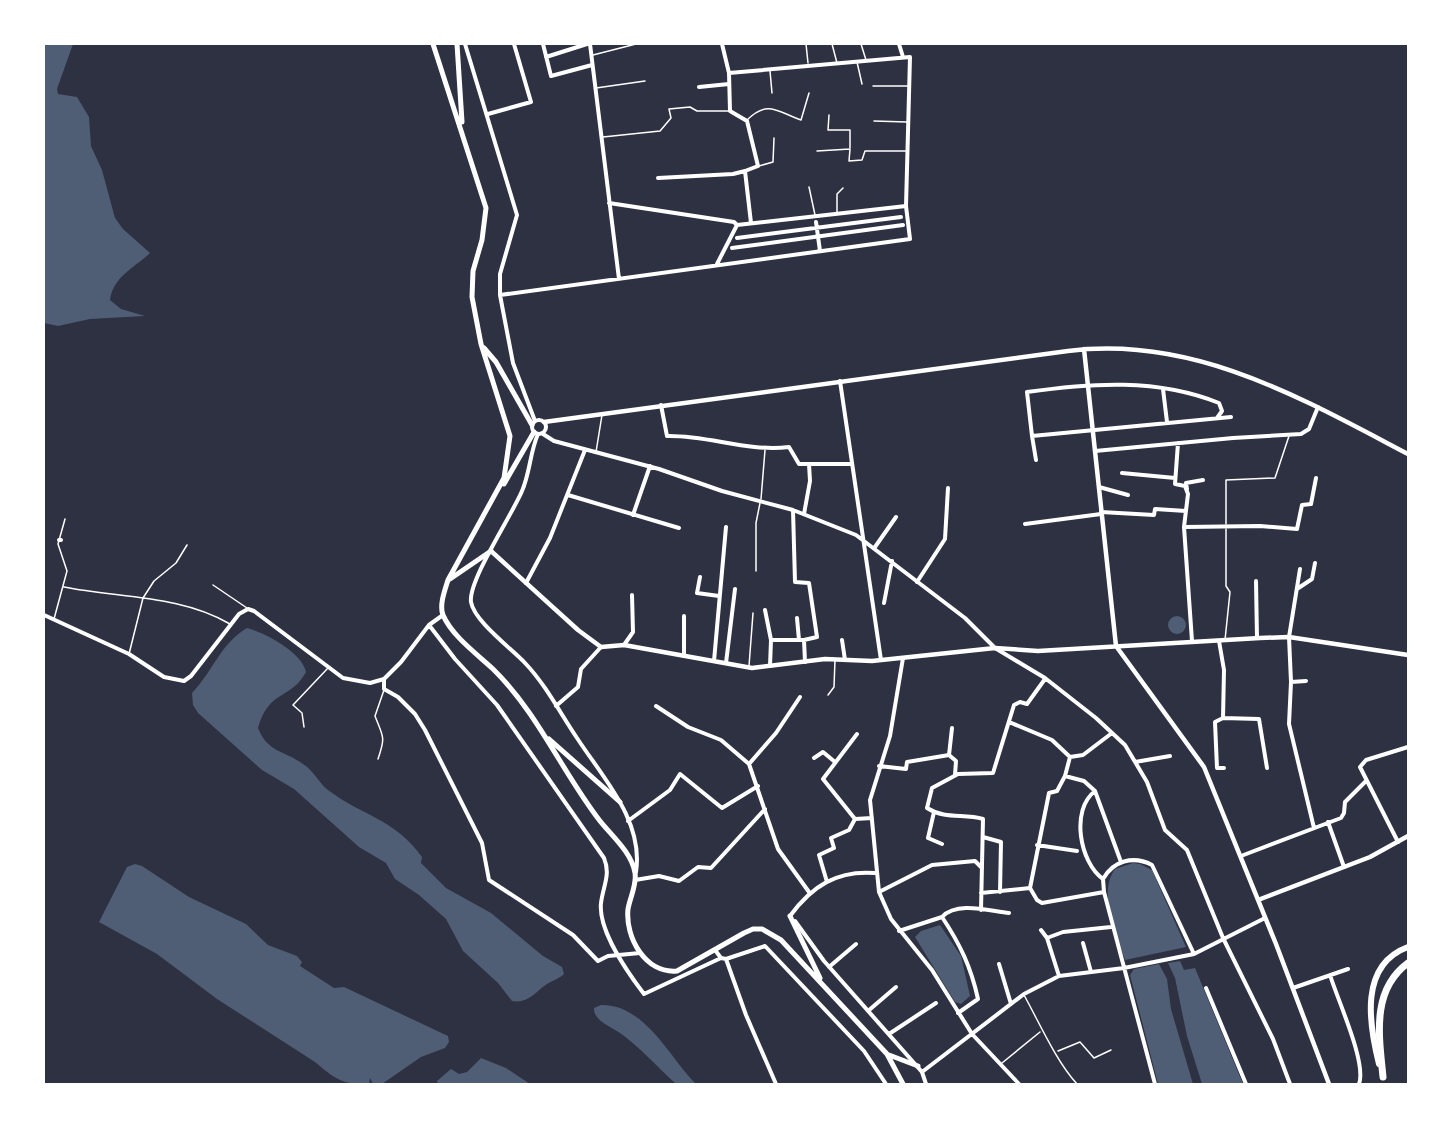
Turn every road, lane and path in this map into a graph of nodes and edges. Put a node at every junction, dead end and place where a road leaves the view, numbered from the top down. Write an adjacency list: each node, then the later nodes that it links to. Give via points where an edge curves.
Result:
1 (433, 44): 38 (main road)
2 (457, 44): 38 (main road)
3 (465, 44): 33 (street)
4 (514, 44): 33 (street, via 531,102)
5 (543, 44): 14 (street)
6 (589, 44): 13 (street); 14 (street)
7 (636, 44): 13 (lane)
8 (722, 44): 22 (street)
9 (806, 44): 20 (lane)
10 (832, 44): 18 (lane)
11 (861, 44): 16 (lane)
12 (899, 44): 15 (street)
13 (591, 56): 19 (street)
14 (546, 57): 19 (street, via 551,76)
15 (903, 57): 16 (street); 27 (street, via 910,57)
16 (866, 61): 17 (street)
17 (856, 62): 18 (street); 25 (lane)
18 (837, 63): 20 (street)
19 (592, 65): 29 (street)
20 (809, 66): 21 (street)
21 (770, 70): 22 (street); 30 (lane)
22 (729, 73): 24 (street)
23 (645, 81): 29 (lane)
24 (729, 84): 28 (street); 32 (street)
25 (862, 84)
26 (873, 86): 27 (lane)
27 (909, 86): 37 (street)
28 (699, 87)
29 (595, 88): 39 (street)
30 (772, 93)
31 (809, 93): 35 (lane, via 801,120 773,108)
32 (730, 111): 35 (street); 39 (lane, via 669,109 671,118 660,131)
33 (488, 114): 63 (street, via 517,215 500,274)
34 (829, 115): 41 (lane, via 828,130 850,130)
35 (747, 121): 44 (street)
36 (874, 122): 37 (lane)
37 (908, 122): 42 (street)
38 (462, 130): 64 (main road, via 487,215 472,271 472,297)
39 (601, 137): 49 (street)
40 (774, 138): 44 (lane, via 773,162)
41 (850, 149): 42 (lane, via 849,161 862,160 865,151); 43 (lane)
42 (907, 151): 50 (street)
43 (817, 152)
44 (758, 166): 45 (street)
45 (745, 171): 46 (street); 54 (street)
46 (658, 177)
47 (808, 187): 53 (lane)
48 (843, 188): 51 (lane, via 837,194)
49 (609, 203): 55 (street); 62 (street)
50 (906, 206): 51 (street); 60 (street, via 910,239)
51 (837, 215): 53 (street)
52 (901, 217): 53 (street)
53 (816, 222): 54 (street); 57 (street); 58 (street)
54 (751, 223): 55 (street)
55 (737, 225): 61 (street)
56 (903, 225): 57 (street)
57 (818, 236): 59 (street); 60 (street)
58 (737, 238)
59 (732, 248)
60 (820, 251): 61 (street)
61 (717, 264): 62 (street)
62 (619, 279): 63 (street)
63 (500, 295): 77 (street, via 513,363)
64 (481, 344): 77 (main road); 99 (main road, via 510,436 504,478)
65 (1083, 349): 66 (street); 67 (street); 70 (street, via 1184,355 1252,377)
66 (840, 381): 69 (street); 88 (street)
67 (1087, 384): 68 (street); 76 (street); 78 (street, via 1027,392)
68 (1163, 388): 73 (street, via 1219,403 1222,411); 75 (street)
69 (661, 405): 71 (street); 82 (street, via 667,436)
70 (1318, 407): 79 (street, via 1309,429); 85 (street)
71 (602, 414): 74 (street); 84 (lane)
72 (1231, 417): 73 (street)
73 (1217, 418): 75 (street)
74 (544, 422): 77 (street); 77 (street, via 547,428)
75 (1167, 422): 76 (street)
76 (1092, 428): 78 (street); 83 (street)
77 (536, 429): 81 (street, via 554,441); 99 (main road); 116 (street, via 524,488)
78 (1032, 436): 86 (street)
79 (1289, 436): 80 (street); 111 (lane, via 1275,478 1226,480)
80 (1178, 443): 83 (street); 91 (street)
81 (585, 450): 84 (street); 97 (street)
82 (765, 450): 87 (street, via 789,447 797,463); 100 (lane)
83 (1095, 451): 94 (street)
84 (595, 452): 89 (street)
85 (1408, 454)
86 (1036, 460)
87 (809, 464): 88 (street); 104 (street)
88 (852, 464): 113 (street)
89 (650, 466): 100 (street); 105 (street)
90 (1122, 473): 91 (street)
91 (1175, 478): 96 (street, via 1175,484)
92 (1316, 478): 111 (street, via 1311,504 1302,506 1297,530)
93 (1203, 480): 96 (street, via 1185,483)
94 (1099, 487): 98 (street); 103 (street)
95 (948, 488): 124 (street, via 945,539)
96 (1187, 492): 102 (street)
97 (568, 495): 105 (street); 125 (street)
98 (1128, 495)
99 (492, 500): 122 (main road)
100 (761, 501): 101 (street); 120 (lane, via 756,523)
101 (793, 510): 104 (street); 148 (street, via 795,582 809,583 817,637)
102 (1186, 511): 103 (street, via 1155,509 1154,515); 110 (street)
103 (1101, 513): 108 (street); 154 (street)
104 (804, 514): 113 (street)
105 (633, 515): 112 (street)
106 (896, 517): 115 (street)
107 (65, 519): 127 (lane, via 58,549 67,571)
108 (1025, 524)
109 (726, 527): 131 (street)
110 (1184, 527): 111 (street); 150 (street)
111 (1226, 527): 151 (lane, via 1226,586 1230,592)
112 (679, 528)
113 (863, 540): 115 (street); 164 (street)
114 (187, 544): 132 (lane, via 176,563 154,580)
115 (875, 547): 117 (street)
116 (491, 551): 122 (main road); 125 (street); 178 (street, via 471,597 474,610 525,663)
117 (892, 561): 124 (street); 133 (street)
118 (1316, 563): 129 (street, via 1312,579)
119 (1299, 568): 129 (street)
120 (756, 571)
121 (700, 577): 131 (street, via 697,593)
122 (448, 580): 138 (main road)
123 (1256, 581): 144 (street)
124 (917, 582): 156 (street, via 965,618)
125 (526, 583): 155 (street)
126 (213, 585): 134 (lane)
127 (64, 586): 132 (lane); 141 (lane)
128 (735, 589): 167 (street)
129 (1296, 589): 145 (street)
130 (632, 595): 152 (street, via 633,632)
131 (719, 597): 165 (street)
132 (143, 598): 142 (lane, via 184,604); 157 (lane)
133 (884, 603)
134 (248, 609): 142 (street); 169 (street)
135 (765, 610): 146 (street)
136 (753, 613): 170 (lane)
137 (44, 615): 141 (street)
138 (443, 615): 143 (street); 186 (main road, via 514,691)
139 (684, 616): 159 (street)
140 (797, 618): 147 (street)
141 (54, 620): 157 (street)
142 (231, 624): 157 (street, via 184,681 164,676)
143 (429, 625): 172 (street); 249 (street, via 497,705 604,858 608,877 602,917)
144 (1257, 638): 145 (street); 151 (street)
145 (1289, 638): 158 (street); 174 (street)
146 (771, 640): 147 (street); 168 (street)
147 (799, 640): 148 (street)
148 (804, 640): 166 (street)
149 (842, 640): 163 (street)
150 (1192, 641): 151 (street); 153 (street)
151 (1222, 641): 180 (street)
152 (624, 645): 155 (street); 159 (street)
153 (1130, 645): 154 (street); 160 (street)
154 (1116, 646): 156 (street, via 1038,651); 160 (street)
155 (601, 647): 178 (street, via 581,669 578,687)
156 (995, 648): 161 (street); 171 (street)
157 (129, 654)
158 (1408, 655)
159 (684, 657): 165 (street)
160 (1125, 657): 218 (street, via 1204,767)
161 (903, 658): 164 (street); 196 (street, via 890,736)
162 (835, 660): 163 (street); 166 (street); 176 (lane, via 834,687)
163 (845, 660): 164 (street)
164 (881, 660)
165 (714, 661): 167 (street)
166 (805, 662): 168 (street)
167 (726, 663): 170 (street)
168 (770, 666): 170 (street)
169 (328, 667): 172 (street, via 352,681 369,683); 182 (lane, via 293,705 302,713)
170 (749, 667)
171 (1045, 678): 181 (street, via 1027,704 1014,705); 184 (street)
172 (384, 679): 175 (street)
173 (1306, 681): 174 (street)
174 (1291, 682): 211 (street, via 1289,724)
175 (384, 689): 192 (lane, via 375,716 384,731); 249 (street, via 415,714 425,730 482,843 489,880 573,935 598,961)
176 (828, 695)
177 (800, 697): 195 (street, via 776,733)
178 (556, 706): 204 (street)
179 (656, 706): 195 (street, via 688,727 721,740)
180 (1223, 718): 197 (street, via 1215,722 1217,768); 198 (street, via 1259,719)
181 (1009, 722): 190 (street, via 1052,740); 199 (street, via 993,773)
182 (304, 727)
183 (952, 728): 188 (street)
184 (1112, 733): 190 (street, via 1083,755); 194 (street)
185 (857, 734): 193 (street)
186 (545, 736): 204 (main road); 224 (main road, via 586,803 632,860)
187 (1408, 747): 201 (street, via 1363,763 1360,769)
188 (949, 755): 196 (street, via 907,762 906,770); 199 (street, via 956,760)
189 (1170, 756): 194 (street)
190 (1070, 757): 200 (street)
191 (814, 758): 193 (street, via 822,752)
192 (378, 759)
193 (835, 762): 208 (street, via 823,779)
194 (1135, 762): 242 (street, via 1165,830 1187,850)
195 (748, 764): 202 (street)
196 (879, 766): 207 (street, via 870,800)
197 (1224, 768)
198 (1267, 768)
199 (955, 776): 206 (street, via 932,788 927,808)
200 (1065, 776): 203 (street, via 1084,781); 216 (street, via 1057,791 1049,793)
201 (1366, 782): 210 (street, via 1345,802 1343,816); 214 (street)
202 (758, 786): 205 (street); 209 (street, via 722,808 680,774 670,790)
203 (1095, 791): 219 (street); 223 (street, via 1085,802 1082,831 1088,864)
204 (620, 802): 209 (street)
205 (765, 809): 224 (street, via 715,866 698,867 680,881 659,876); 227 (street, via 778,849)
206 (934, 812): 212 (street, via 983,819); 215 (street, via 928,838)
207 (872, 818): 208 (street); 222 (street)
208 (855, 819): 225 (street, via 849,830 831,838 834,848 819,855)
209 (628, 821): 224 (street, via 637,851)
210 (1328, 822): 211 (street); 220 (street)
211 (1314, 828): 218 (street)
212 (983, 837): 221 (street); 229 (street, via 1001,842)
213 (1408, 837): 214 (street)
214 (1399, 843): 220 (street)
215 (942, 844)
216 (1038, 845): 217 (street); 226 (street)
217 (1077, 851)
218 (1241, 856): 232 (street)
219 (1121, 862): 223 (street); 248 (street, via 1135,860 1152,865)
220 (1344, 867): 232 (street)
221 (982, 868): 228 (street, via 975,861 932,865); 231 (street)
222 (875, 873): 225 (street, via 859,872); 228 (street)
223 (1103, 879): 230 (street)
224 (635, 880): 247 (main road, via 628,921)
225 (827, 882): 227 (street)
226 (1030, 888): 229 (street); 230 (street, via 1042,903)
227 (809, 892): 235 (street)
228 (879, 892): 240 (street)
229 (1000, 892): 231 (street)
230 (1104, 892): 238 (street)
231 (981, 893): 233 (street)
232 (1258, 900): 237 (street)
233 (981, 910): 234 (street); 236 (street, via 949,909)
234 (1009, 913)
235 (790, 916): 254 (street); 260 (main road)
236 (942, 917): 240 (street); 268 (street, via 965,954 978,999)
237 (1265, 918): 242 (street); 262 (street)
238 (1111, 927): 241 (street, via 1063,932); 255 (street)
239 (1041, 930): 241 (street)
240 (899, 931): 268 (street, via 932,970)
241 (1047, 938): 259 (street)
242 (1223, 938): 248 (street); 287 (street)
243 (1083, 943): 257 (street)
244 (856, 944): 254 (street)
245 (1408, 946): 278 (highway, via 1390,959 1373,985 1370,1018)
246 (715, 950): 247 (main road, via 677,971 664,972 654,968); 250 (street); 260 (main road, via 753,929 762,929 781,940)
247 (641, 953): 249 (street)
248 (1194, 954): 255 (street)
249 (617, 955): 250 (street, via 644,994)
250 (721, 958): 251 (street)
251 (726, 958): 279 (street); 280 (street, via 765,946 864,1051)
252 (1408, 963): 278 (highway, via 1398,971 1383,997 1379,1033)
253 (999, 964): 266 (street)
254 (829, 967): 267 (street)
255 (1124, 968): 257 (street); 285 (street)
256 (1348, 969): 258 (street)
257 (1090, 972): 259 (street)
258 (1330, 975): 262 (street); 289 (street, via 1357,1050 1362,1076)
259 (1059, 976): 264 (street)
260 (823, 985): 274 (main road)
261 (896, 987): 267 (street)
262 (1293, 987): 288 (street)
263 (1206, 988): 286 (street)
264 (1024, 994): 266 (street); 269 (lane)
265 (936, 1003): 270 (street)
266 (1011, 1004): 271 (street)
267 (868, 1011): 270 (street)
268 (958, 1012): 271 (street)
269 (1041, 1032): 273 (lane); 275 (lane)
270 (890, 1034): 276 (street)
271 (972, 1034): 275 (street); 277 (street)
272 (1111, 1050): 273 (lane, via 1094,1058 1080,1042)
273 (1057, 1052): 284 (lane)
274 (887, 1054): 276 (main road); 281 (main road)
275 (1001, 1065): 283 (street)
276 (918, 1066): 277 (street)
277 (922, 1072): 282 (street)
278 (1383, 1081)
279 (776, 1084)
280 (886, 1084)
281 (903, 1084)
282 (926, 1084)
283 (1019, 1084)
284 (1077, 1084)
285 (1155, 1084)
286 (1246, 1084)
287 (1290, 1084)
288 (1329, 1084)
289 (1359, 1084)

